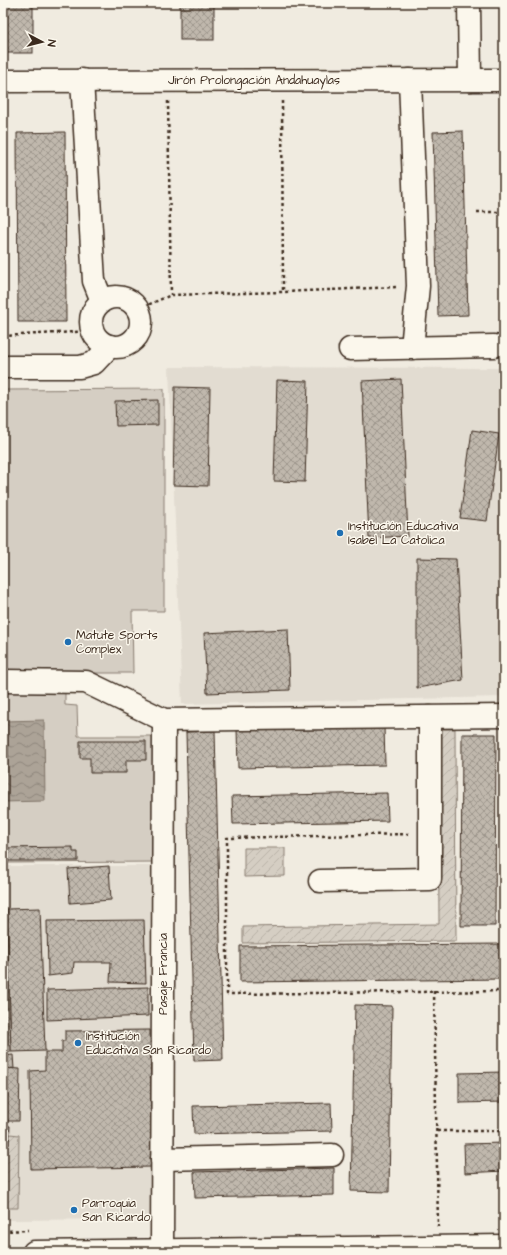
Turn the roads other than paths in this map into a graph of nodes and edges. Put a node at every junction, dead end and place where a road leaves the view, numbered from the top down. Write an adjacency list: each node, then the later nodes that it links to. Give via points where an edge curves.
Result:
1 (469, 3): 4 (street)
2 (82, 80): 3 (street, Jirón Prolongación Andahuaylas); 6 (street, Jirón Prolongación Andahuaylas); 7 (street, via 94,280)
3 (410, 80): 4 (street, Jirón Prolongación Andahuaylas); 10 (street, via 418,286)
4 (470, 80): 5 (street, Jirón Prolongación Andahuaylas)
5 (504, 80)
6 (3, 81)
7 (102, 301): 8 (street, via 96,307 91,322 97,338); 8 (street, via 126,298 138,309 140,317 141,325 135,338 124,345)
8 (110, 346): 12 (street, via 94,363 80,367)
9 (494, 346): 10 (street)
10 (412, 348): 11 (street)
11 (350, 349)
12 (3, 367)
13 (3, 681): 16 (street, via 86,682)
14 (504, 716): 15 (street)
15 (430, 717): 16 (street); 17 (street, via 430,879)
16 (164, 720): 19 (street, Pasaje Francia)
17 (320, 881)
18 (332, 1155): 19 (street)
19 (162, 1159): 23 (street, Pasaje Francia)
20 (504, 1246): 21 (street)
21 (439, 1249): 23 (street)
22 (121, 1251): 23 (street); 24 (street)
23 (162, 1251)
24 (34, 1252)

